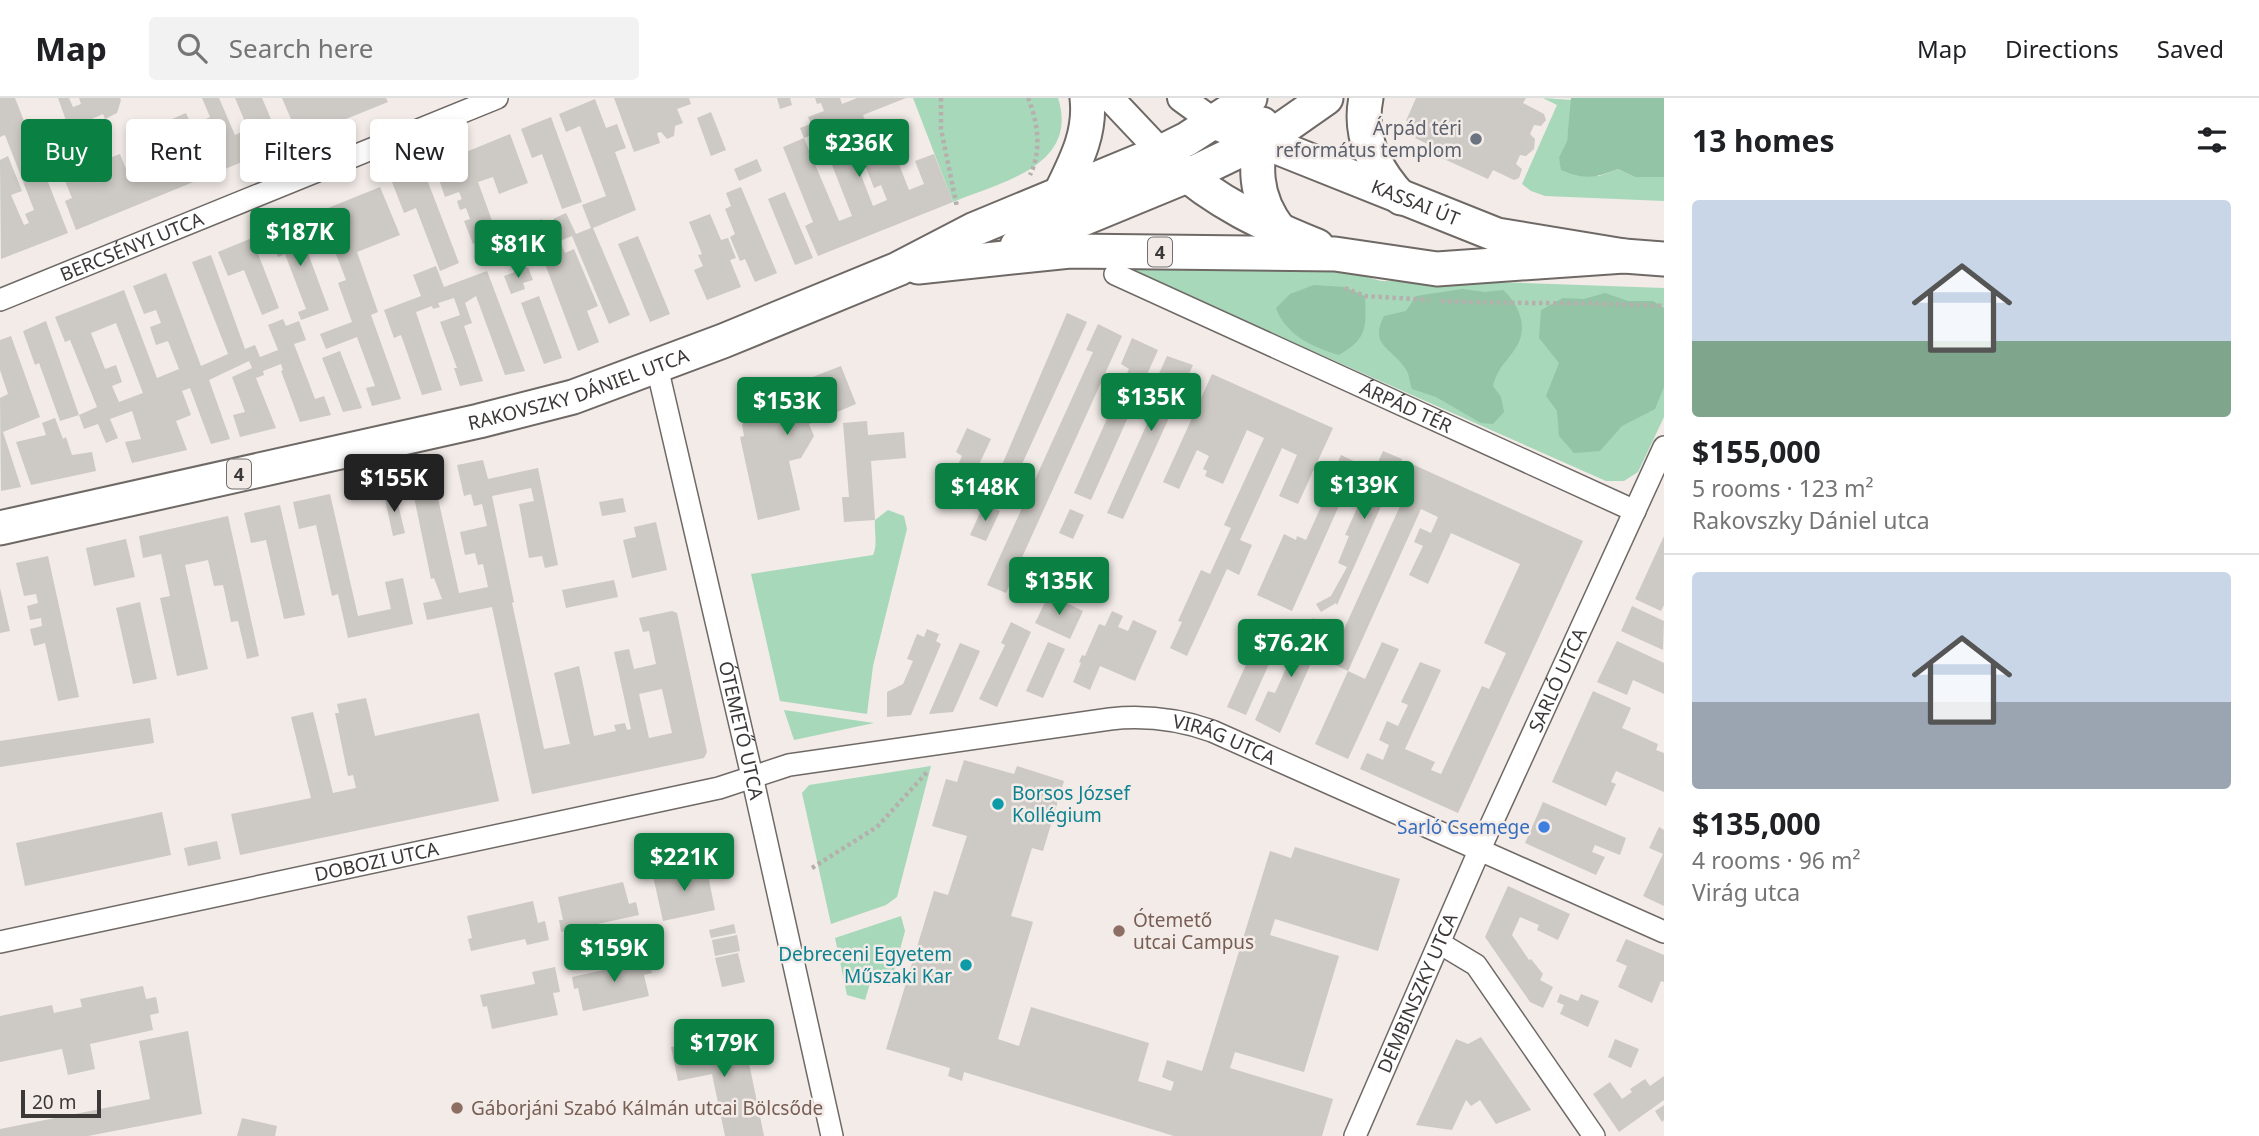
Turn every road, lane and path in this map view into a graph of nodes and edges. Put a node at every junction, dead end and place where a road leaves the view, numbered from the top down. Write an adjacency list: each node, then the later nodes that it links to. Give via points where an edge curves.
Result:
1 (497, 98): 26 (street, BERCSÉNYI UTCA)
2 (941, 98): 18 (path, via 941,129)
3 (1028, 98): 15 (path, via 1038,147)
4 (1087, 98): 16 (main road, via 1084,139)
5 (1111, 98): 13 (street)
6 (1181, 98): 11 (street)
7 (1250, 98): 11 (main road, RAKOVSZKY DÁNIEL UTCA)
8 (1271, 98): 12 (main road)
9 (1326, 98): 12 (main road)
10 (1366, 98): 17 (main road, via 1365,129 1372,156)
11 (1214, 122): 12 (main road, KASSAI ÚT / 4); 13 (main road, RAKOVSZKY DÁNIEL UTCA / 4); 14 (main road, via 1207,156)
12 (1260, 141): 14 (main road); 17 (main road, KASSAI ÚT / 4); 19 (main road, via 1257,181 1262,201)
13 (1161, 152): 14 (main road); 16 (main road, RAKOVSZKY DÁNIEL UTCA / 4)
14 (1187, 176): 19 (main road, via 1219,199); 22 (main road)
15 (1028, 179)
16 (1061, 192): 24 (main road, RAKOVSZKY DÁNIEL UTCA / 4)
17 (1401, 198): 21 (main road, KASSAI ÚT / 4, via 1497,235)
18 (957, 207)
19 (1280, 231): 20 (main road)
20 (1335, 254): 21 (main road, KASSAI ÚT / 4, via 1437,268); 22 (main road, 4, via 1070,251)
21 (1624, 256): 23 (main road, KASSAI ÚT / 4)
22 (985, 259): 24 (main road, RAKOVSZKY DÁNIEL UTCA / 4)
23 (1664, 259)
24 (898, 269): 27 (main road, RAKOVSZKY DÁNIEL UTCA / 4)
25 (1115, 274): 29 (street, ÁRPÁD TÉR)
26 (0, 300)
27 (657, 367): 30 (main road, RAKOVSZKY DÁNIEL UTCA / 4, via 573,397 479,421); 32 (street, ÓTEMETŐ UTCA)
28 (1664, 447): 29 (street)
29 (1635, 510): 33 (street, SARLÓ UTCA)
30 (0, 528)
31 (929, 762): 34 (path, via 930,769 877,827)
32 (752, 776): 33 (street, VIRÁG UTCA, via 789,765 896,749 1110,719 1155,717 1226,737); 36 (street, DOBOZI UTCA, via 719,789); 38 (street, ÓTEMETŐ UTCA)
33 (1479, 851): 35 (street, VIRÁG UTCA); 37 (street, DEMBINSZKY UTCA)
34 (812, 868)
35 (1664, 932)
36 (0, 942)
37 (1441, 944): 39 (street, DEMBINSZKY UTCA); 40 (street, via 1476,965)
38 (832, 1136)
39 (1355, 1136)
40 (1594, 1136)

